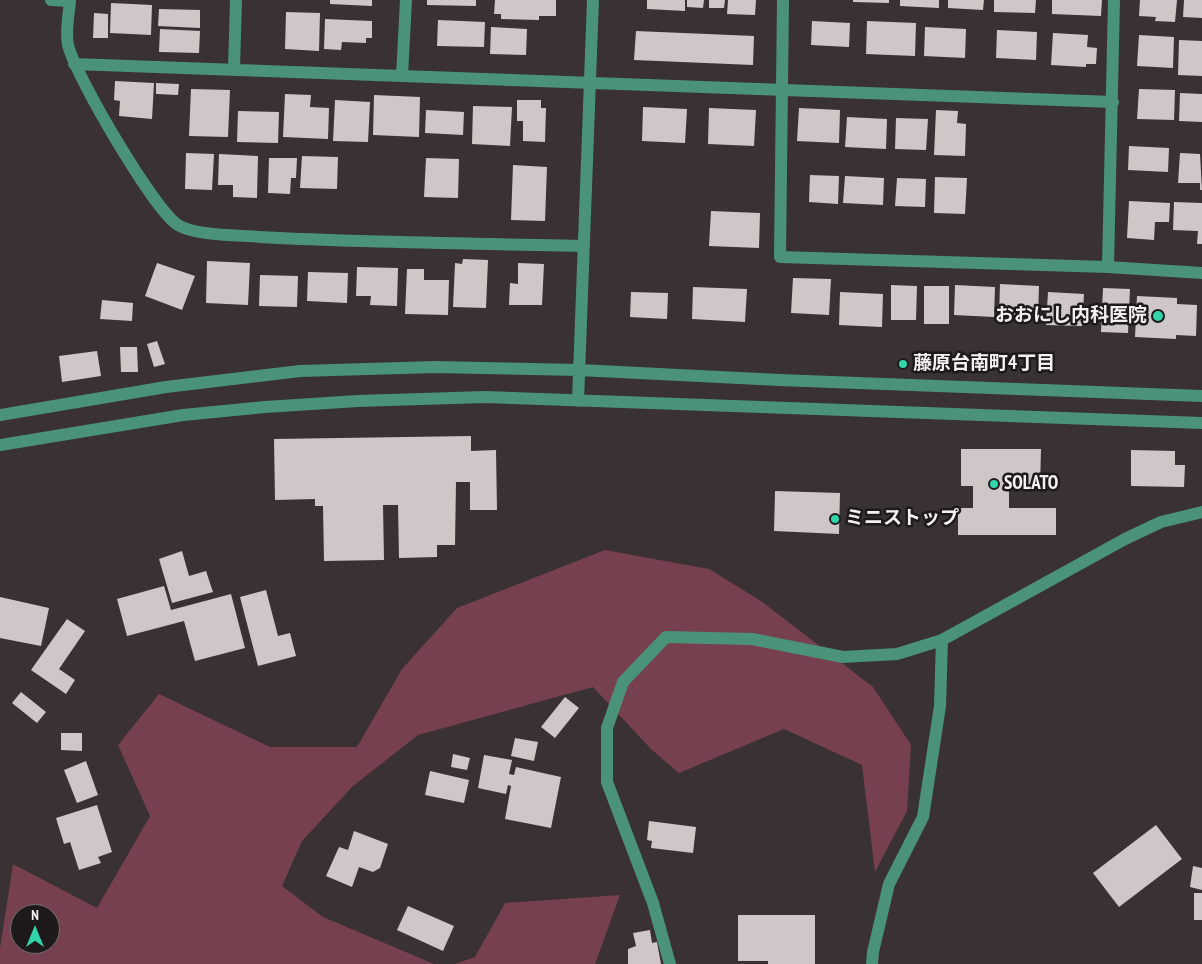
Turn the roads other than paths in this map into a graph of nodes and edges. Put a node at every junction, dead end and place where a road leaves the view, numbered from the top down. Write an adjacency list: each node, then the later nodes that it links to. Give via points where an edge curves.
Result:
1 (51, 0): 7 (street)
2 (236, 0): 9 (street)
3 (406, 0): 10 (street)
4 (592, 0): 11 (street)
5 (783, 0): 12 (street)
6 (1114, 0): 13 (street)
7 (70, 1): 8 (street, via 67,44)
8 (74, 64): 9 (street); 14 (street, via 120,146 160,207 178,226 210,234 284,238)
9 (234, 69): 10 (street)
10 (402, 76): 11 (street)
11 (589, 83): 12 (street); 14 (street)
12 (782, 91): 13 (street); 15 (street, via 780,257)
13 (1113, 102): 15 (street)
14 (582, 246): 17 (street)
15 (1108, 267): 16 (street)
16 (1202, 273)
17 (579, 370): 18 (street); 19 (street); 20 (street, via 435,368 300,371 166,387)
18 (1202, 396)
19 (578, 401): 21 (street); 22 (street, via 485,397 264,407 183,415)
20 (0, 415)
21 (1202, 423)
22 (0, 445)
23 (1202, 512): 24 (street, via 1161,522 1125,539)
24 (942, 640): 25 (street, via 897,654 843,657 752,639 666,637 623,682 607,728 607,782 653,903); 26 (street, via 940,706 923,818 889,884)
25 (670, 964)
26 (872, 964)

